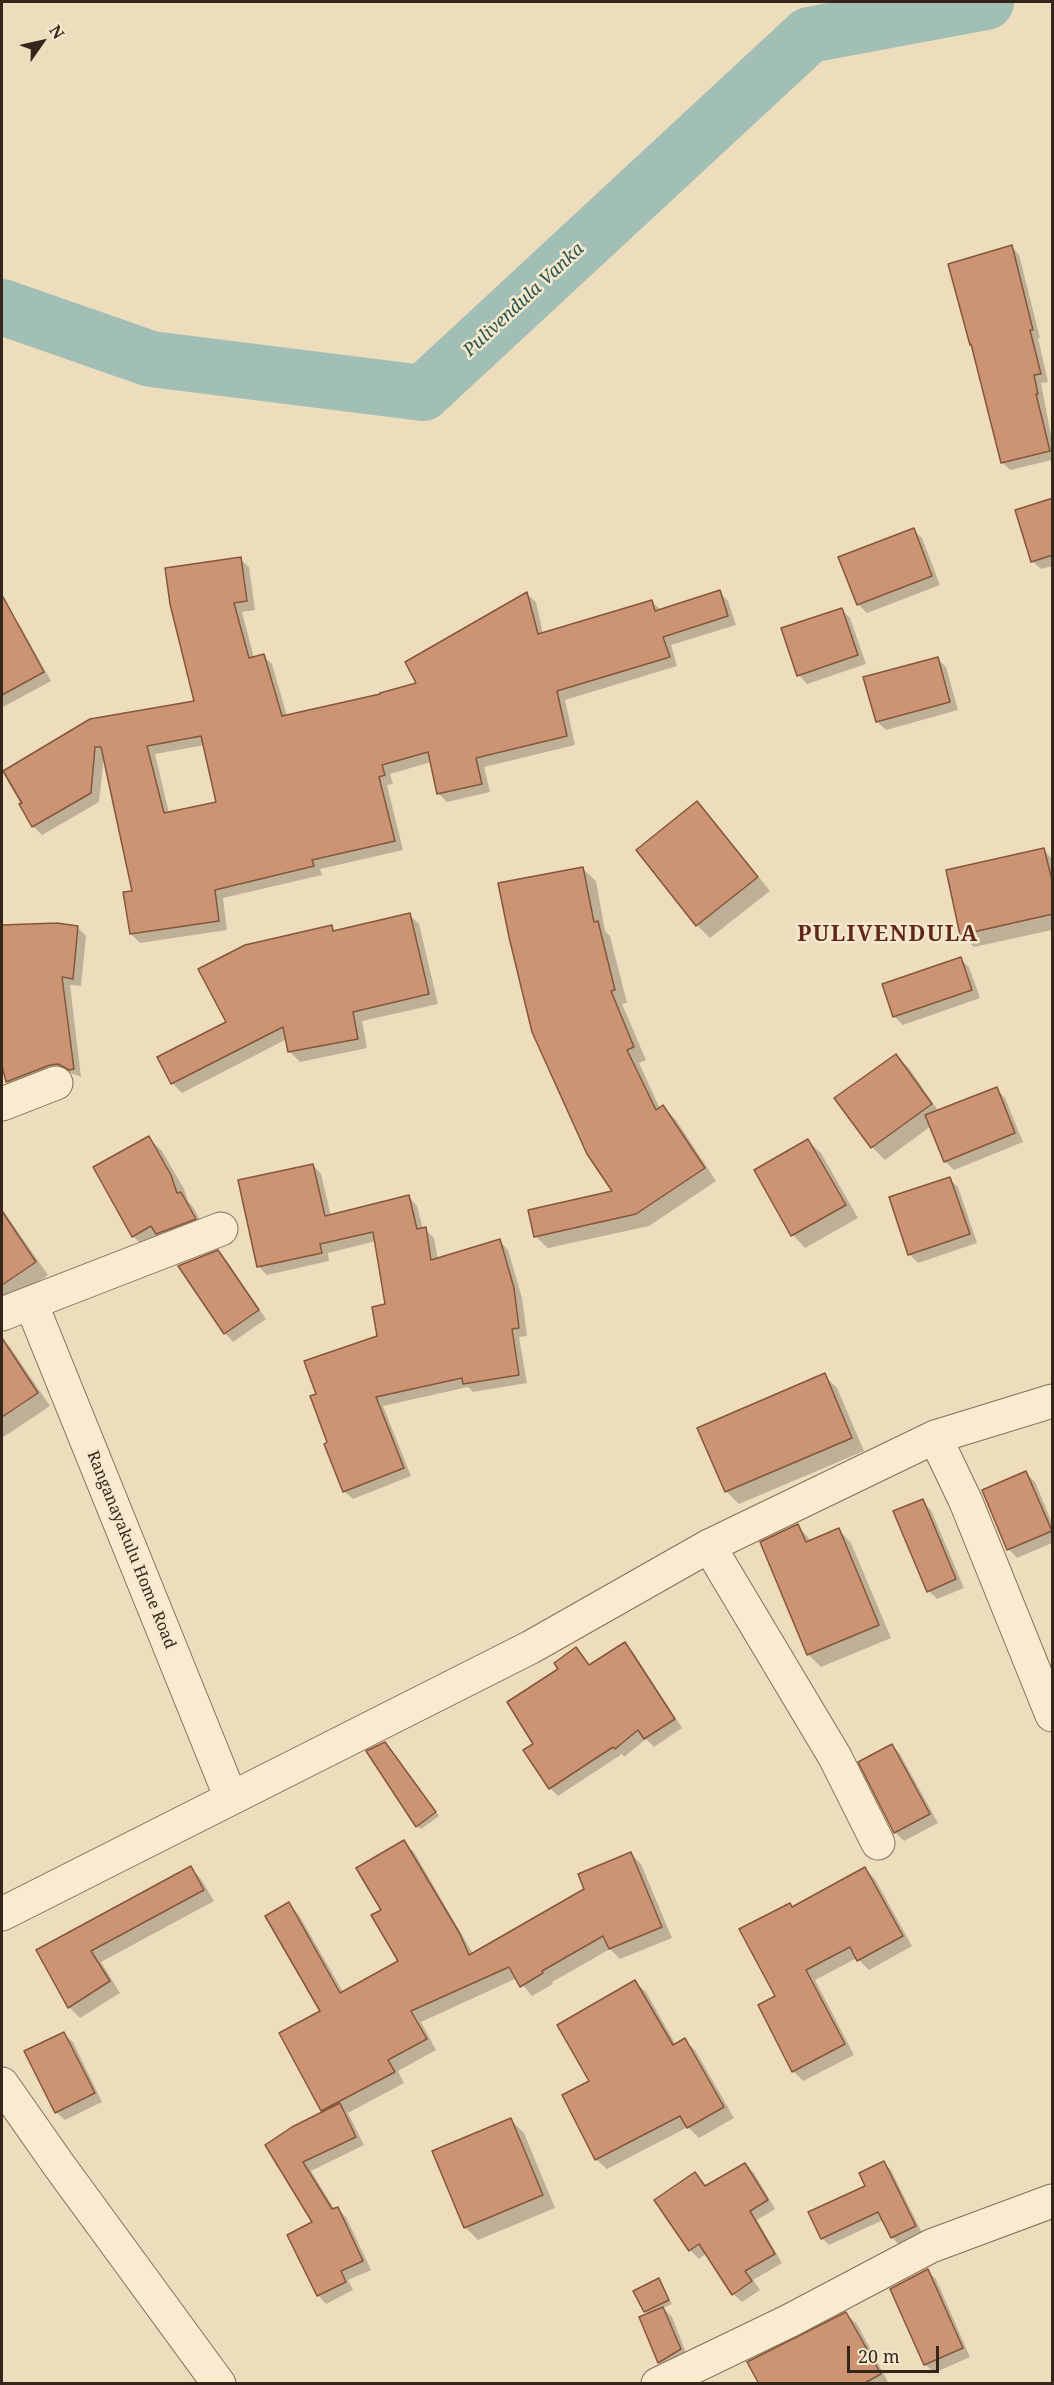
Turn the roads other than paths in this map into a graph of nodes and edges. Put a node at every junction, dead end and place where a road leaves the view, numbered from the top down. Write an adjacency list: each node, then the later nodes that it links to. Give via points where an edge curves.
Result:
1 (56, 1083): 2 (street)
2 (2, 1104)
3 (221, 1229): 4 (street)
4 (16, 1309): 9 (street, Ranganayakulu Home Road)
5 (1053, 1401): 6 (street)
6 (935, 1437): 7 (street); 8 (street, via 966,1502)
7 (709, 1546): 9 (street, via 531,1647); 10 (street, via 835,1757)
8 (1053, 1715)
9 (231, 1798): 11 (street)
10 (878, 1843)
11 (2, 1914)
12 (2, 2084): 14 (street)
13 (1053, 2200): 15 (street, via 931,2246)
14 (219, 2384)
15 (658, 2384)

